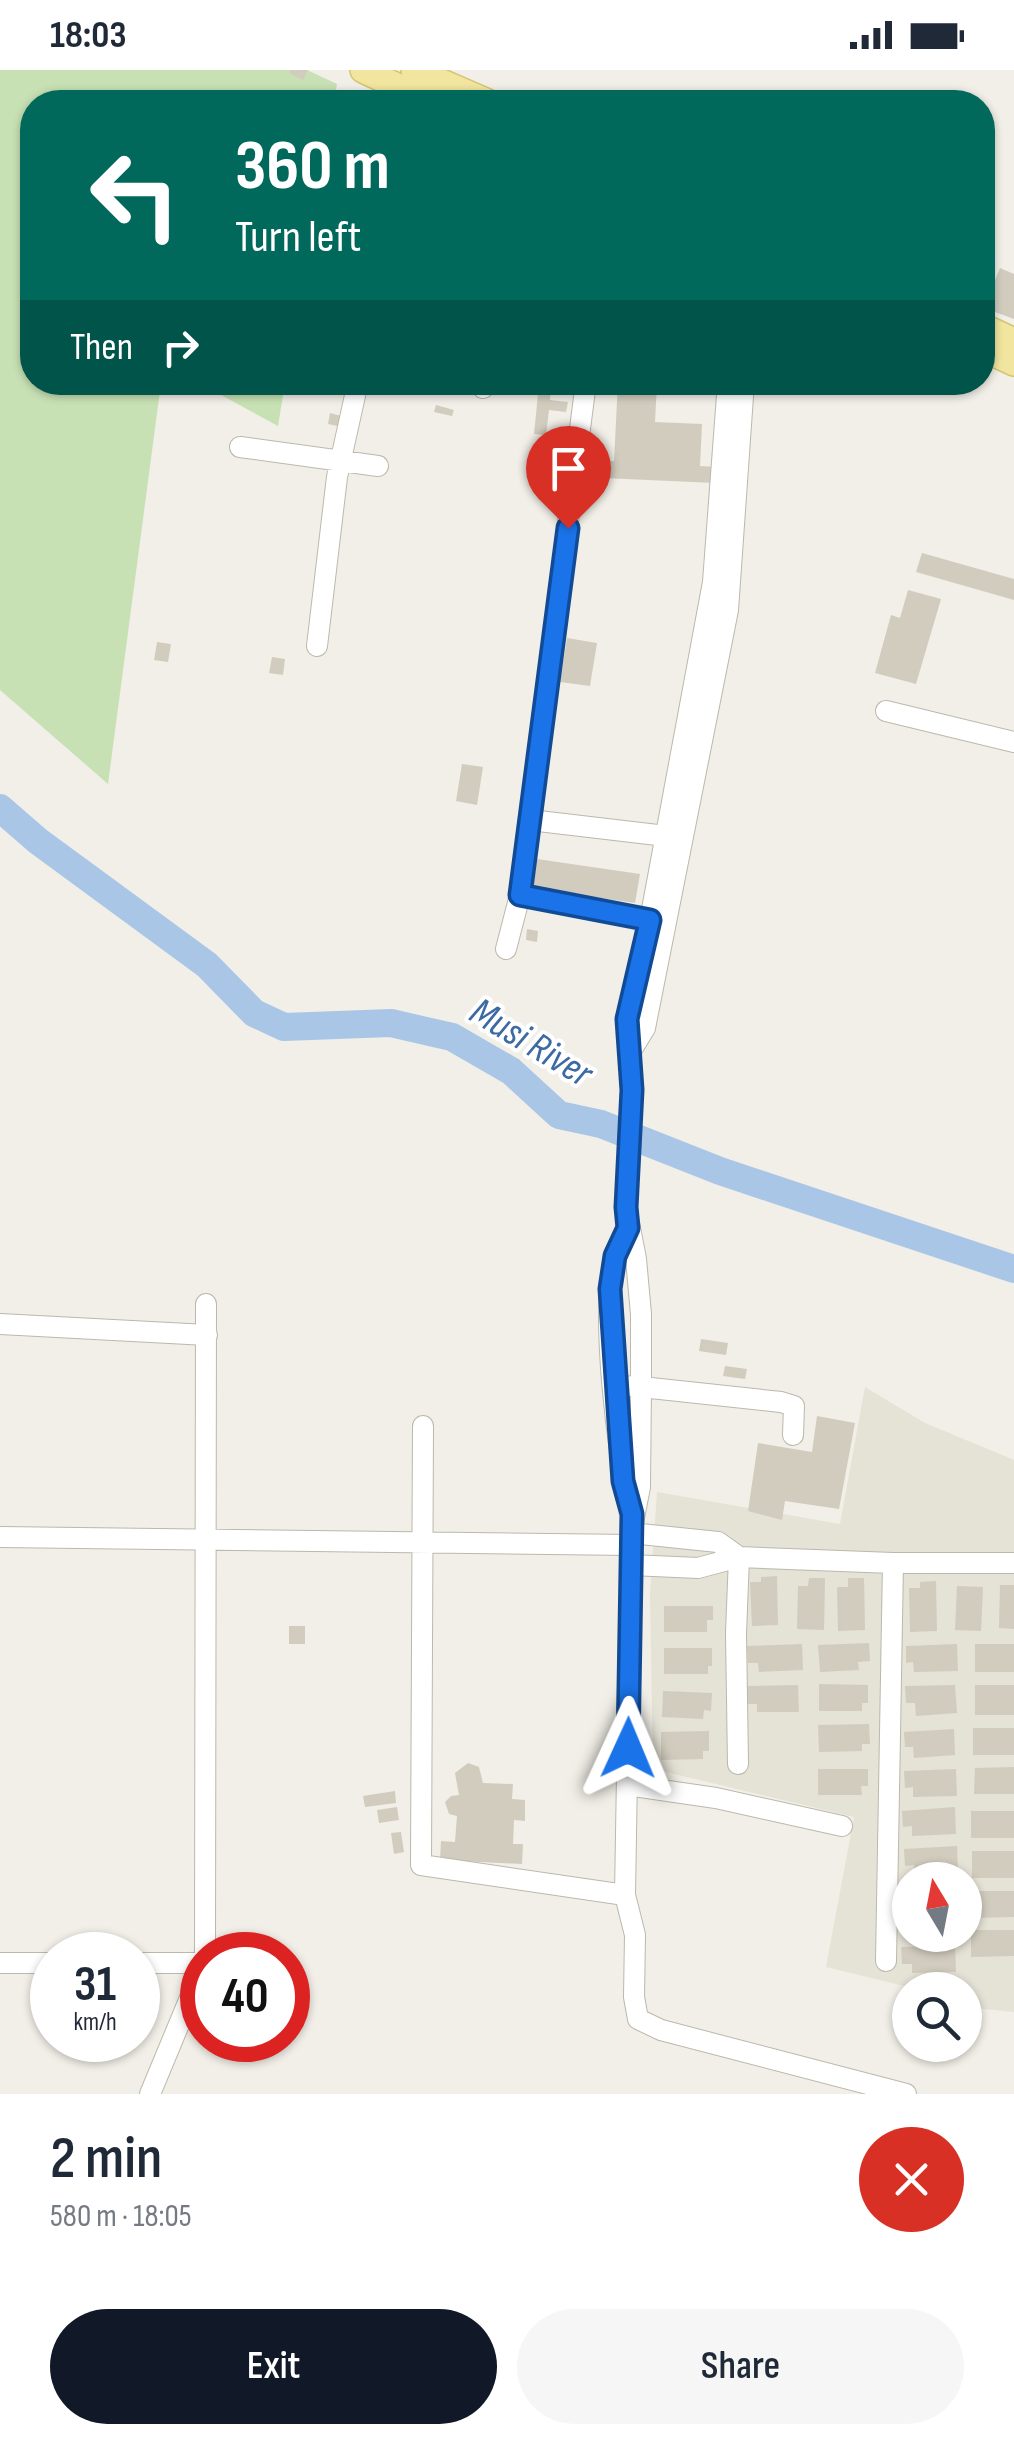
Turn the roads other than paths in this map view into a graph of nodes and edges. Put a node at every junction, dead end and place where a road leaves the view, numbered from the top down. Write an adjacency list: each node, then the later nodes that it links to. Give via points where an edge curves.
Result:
1 (362, 70): 2 (main road)
2 (411, 90)
3 (355, 395): 8 (street)
4 (584, 395): 15 (street)
5 (728, 395): 10 (street)
6 (742, 395): 10 (street)
7 (240, 447): 8 (street)
8 (342, 460): 9 (street); 11 (street)
9 (378, 466)
10 (729, 488): 14 (street, via 722,580)
11 (318, 646)
12 (886, 711): 13 (street)
13 (1014, 742)
14 (691, 750): 16 (street); 20 (street, via 645,1028)
15 (530, 820): 16 (street); 17 (street)
16 (666, 836): 18 (street)
17 (520, 895): 18 (street); 19 (street)
18 (650, 920): 20 (street, via 627,1019)
19 (506, 948)
20 (631, 1051): 21 (street)
21 (626, 1218): 25 (street, via 610,1289); 26 (street, via 636,1259)
22 (206, 1304): 24 (street)
23 (0, 1324): 24 (street)
24 (206, 1334): 31 (street)
25 (615, 1386): 26 (street); 30 (street)
26 (642, 1386): 28 (street, via 794,1406); 30 (street, via 640,1487)
27 (423, 1426): 32 (street)
28 (793, 1436)
29 (0, 1537): 31 (street)
30 (631, 1539): 32 (street); 33 (street, via 718,1542); 33 (street, via 698,1568); 37 (street)
31 (206, 1540): 32 (street); 40 (street)
32 (422, 1542): 39 (street, via 421,1865)
33 (740, 1557): 34 (street); 36 (street)
34 (893, 1563): 35 (street); 41 (street)
35 (1014, 1563)
36 (738, 1764)
37 (627, 1784): 38 (street); 39 (street)
38 (842, 1826)
39 (624, 1895): 46 (street, via 635,1935 638,2019)
40 (205, 1932)
41 (886, 1961)
42 (0, 1963): 43 (street)
43 (30, 1963)
44 (180, 2020): 45 (street)
45 (150, 2094)
46 (906, 2094)

